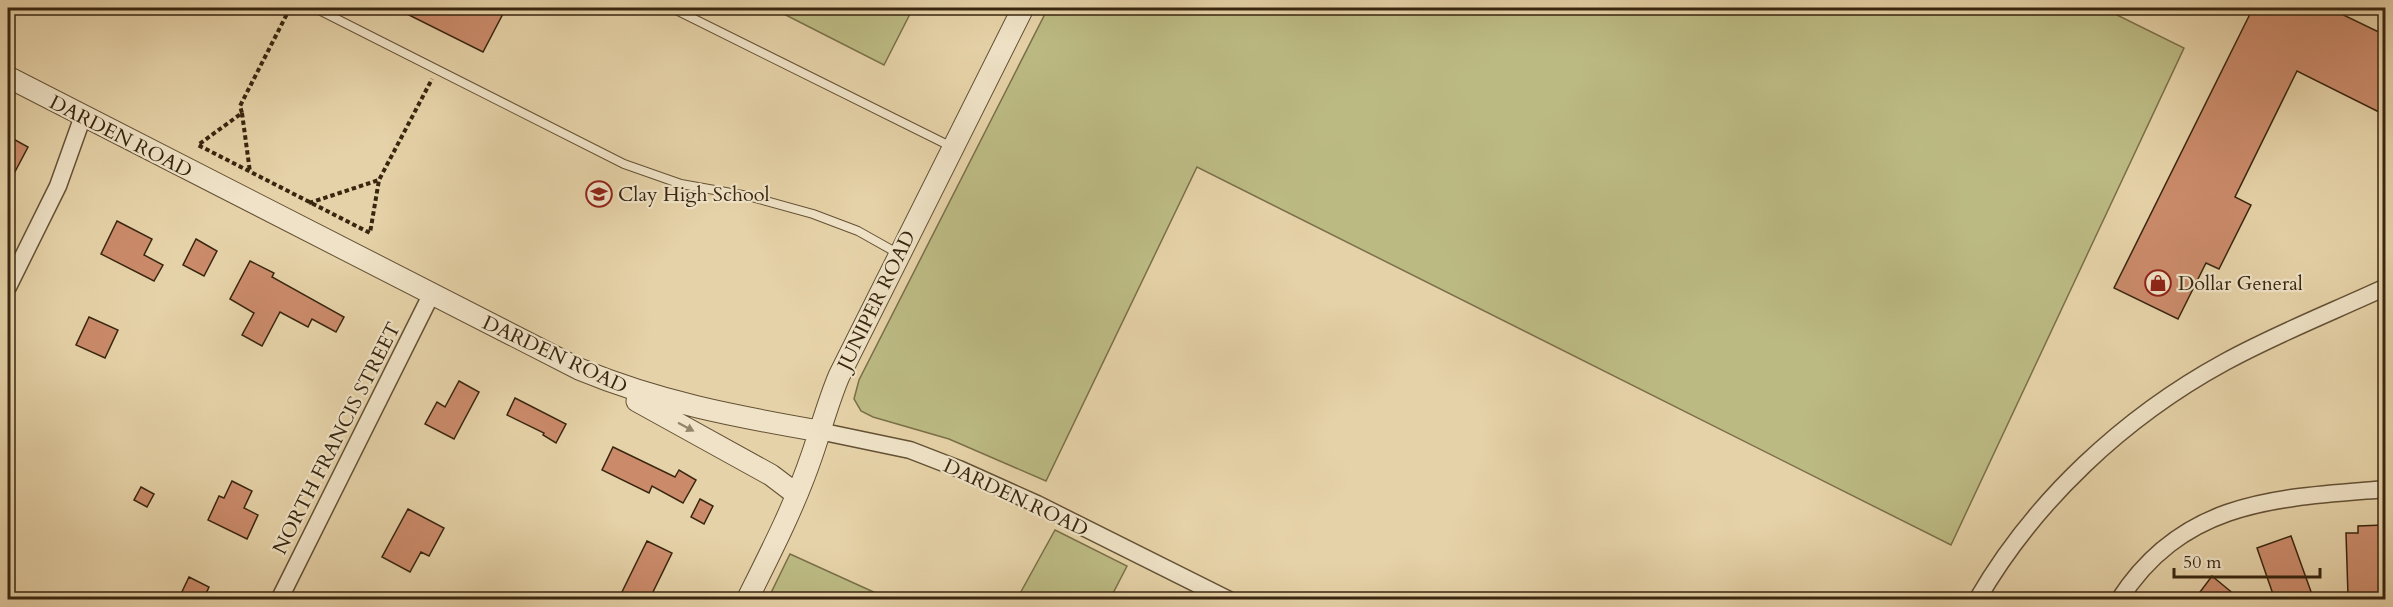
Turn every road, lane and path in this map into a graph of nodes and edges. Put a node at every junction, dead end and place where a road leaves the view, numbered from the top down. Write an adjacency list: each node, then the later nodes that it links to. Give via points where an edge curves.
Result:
1 (290, 8): 7 (path, via 240,106)
2 (315, 8): 5 (lane)
3 (672, 8): 9 (lane)
4 (1023, 8): 9 (street, JUNIPER ROAD)
5 (437, 69): 11 (path); 13 (lane, via 624,164 681,184 748,196 813,214 858,231)
6 (8, 77): 8 (street, DARDEN ROAD)
7 (242, 113): 10 (path); 10 (path, via 198,145)
8 (83, 116): 14 (street, via 58,186); 16 (street, DARDEN ROAD)
9 (953, 147): 13 (street, JUNIPER ROAD)
10 (250, 172): 11 (path, via 370,233)
11 (379, 180): 12 (path)
12 (309, 203)
13 (899, 254): 18 (street, JUNIPER ROAD, via 838,376)
14 (8, 287)
15 (2385, 287): 24 (street, via 2224,363 2118,435 2033,520)
16 (431, 295): 17 (street, DARDEN ROAD); 21 (street, NORTH FRANCIS STREET)
17 (579, 369): 18 (street, DARDEN ROAD, via 632,391 680,404); 20 (street, one-way to 20, via 736,454)
18 (819, 431): 20 (street, JUNIPER ROAD); 23 (street, DARDEN ROAD, via 910,450 958,469)
19 (2385, 489): 25 (street, via 2291,496 2233,508 2171,543 2139,572)
20 (796, 494): 22 (street, JUNIPER ROAD)
21 (279, 600)
22 (747, 600)
23 (1228, 600)
24 (1977, 600)
25 (2119, 600)

